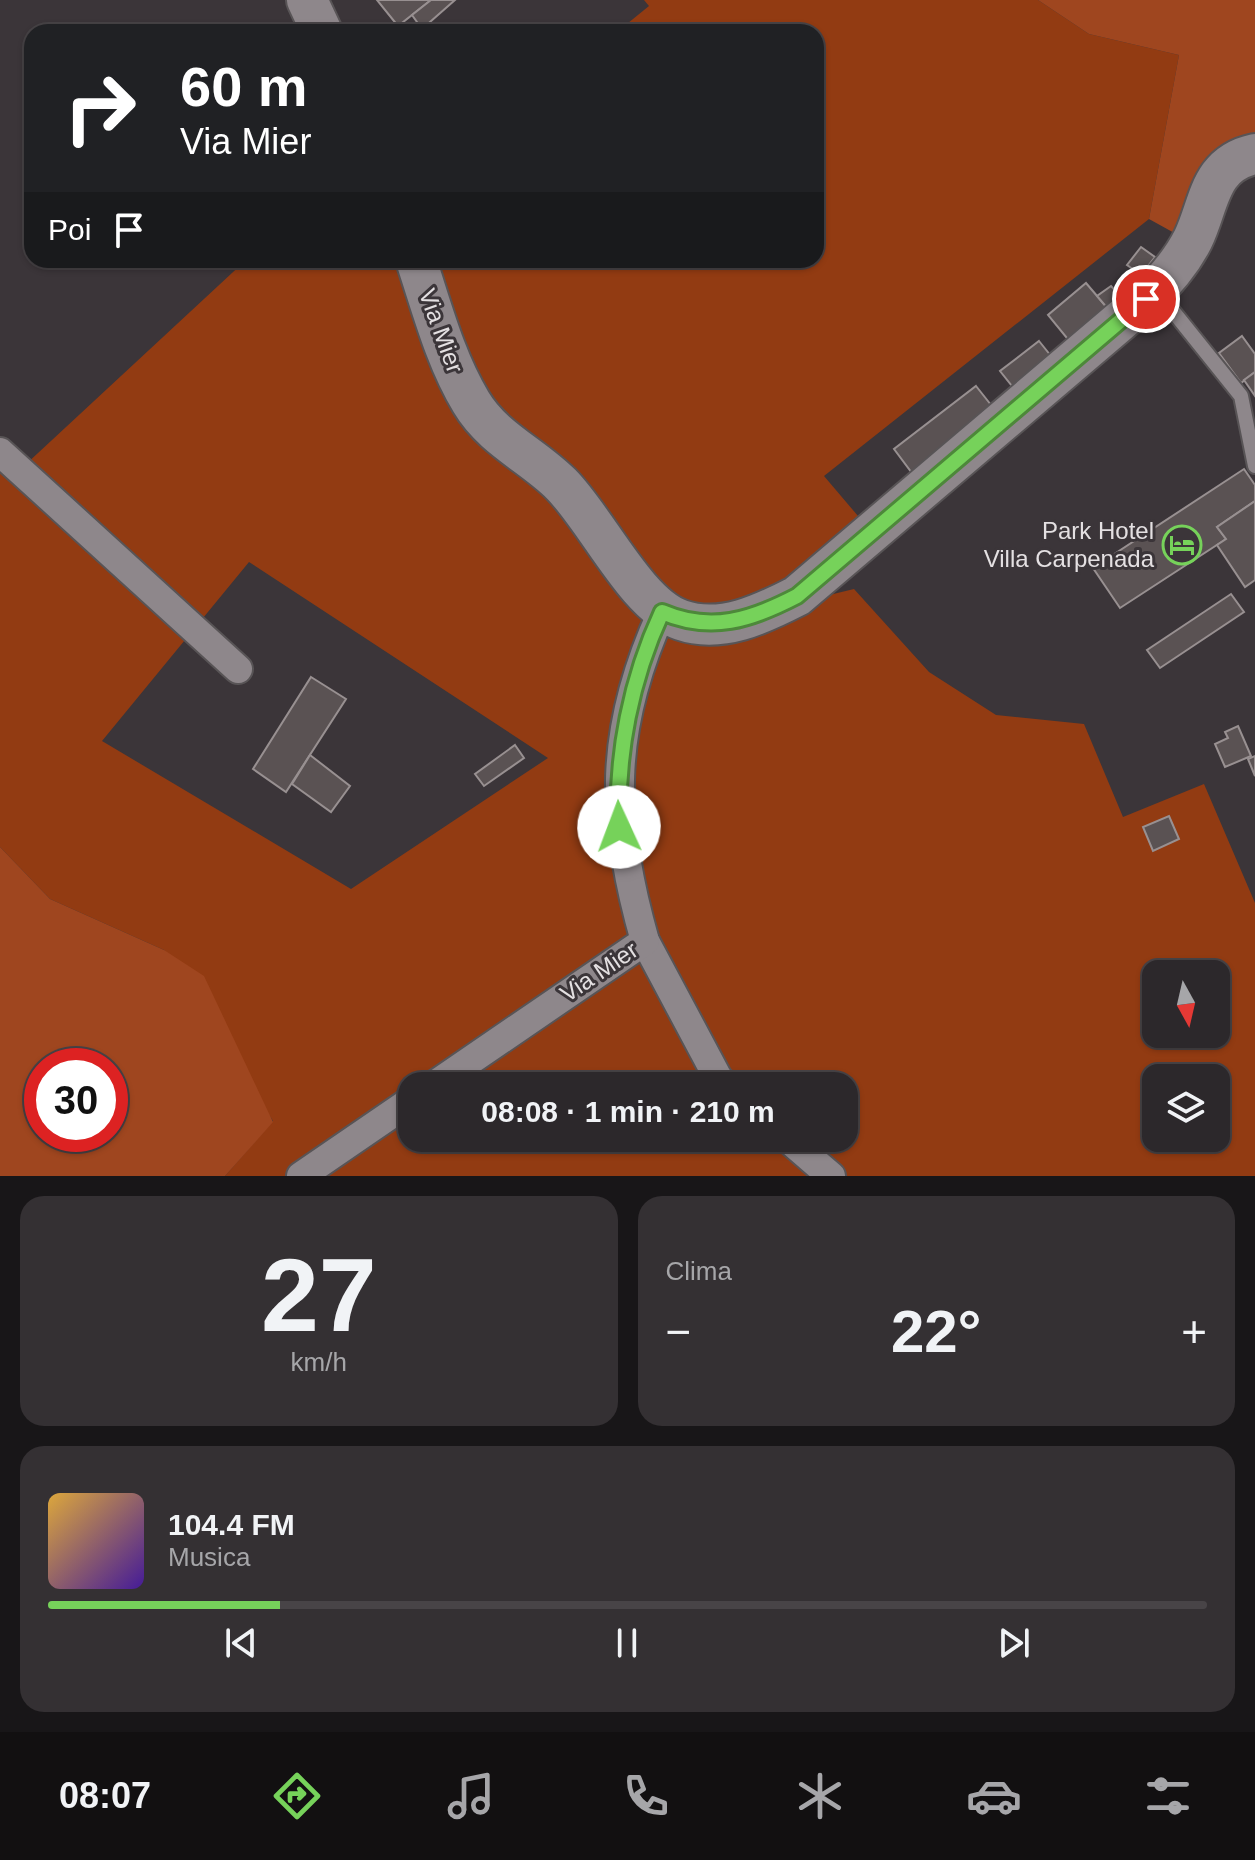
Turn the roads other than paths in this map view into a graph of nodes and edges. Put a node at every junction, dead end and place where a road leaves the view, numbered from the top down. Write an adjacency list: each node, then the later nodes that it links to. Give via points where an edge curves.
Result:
1 (307, 0): 2 (street)
2 (318, 24)
3 (1255, 154): 5 (street, via 1223,168 1182,259)
4 (419, 268): 8 (street, Via Mier, via 442,341 473,405 498,435 586,510)
5 (1156, 290): 7 (lane, via 1241,396); 8 (street, via 797,596 744,620 708,625)
6 (0, 452): 9 (street)
7 (1255, 466)
8 (662, 612): 10 (street, Via Mier, via 624,734 617,788 627,879)
9 (238, 669)
10 (645, 941): 11 (street, Via Mier); 12 (street)
11 (453, 1072)
12 (716, 1072)
13 (398, 1110): 15 (street)
14 (803, 1152): 16 (street)
15 (301, 1176)
16 (831, 1176)

